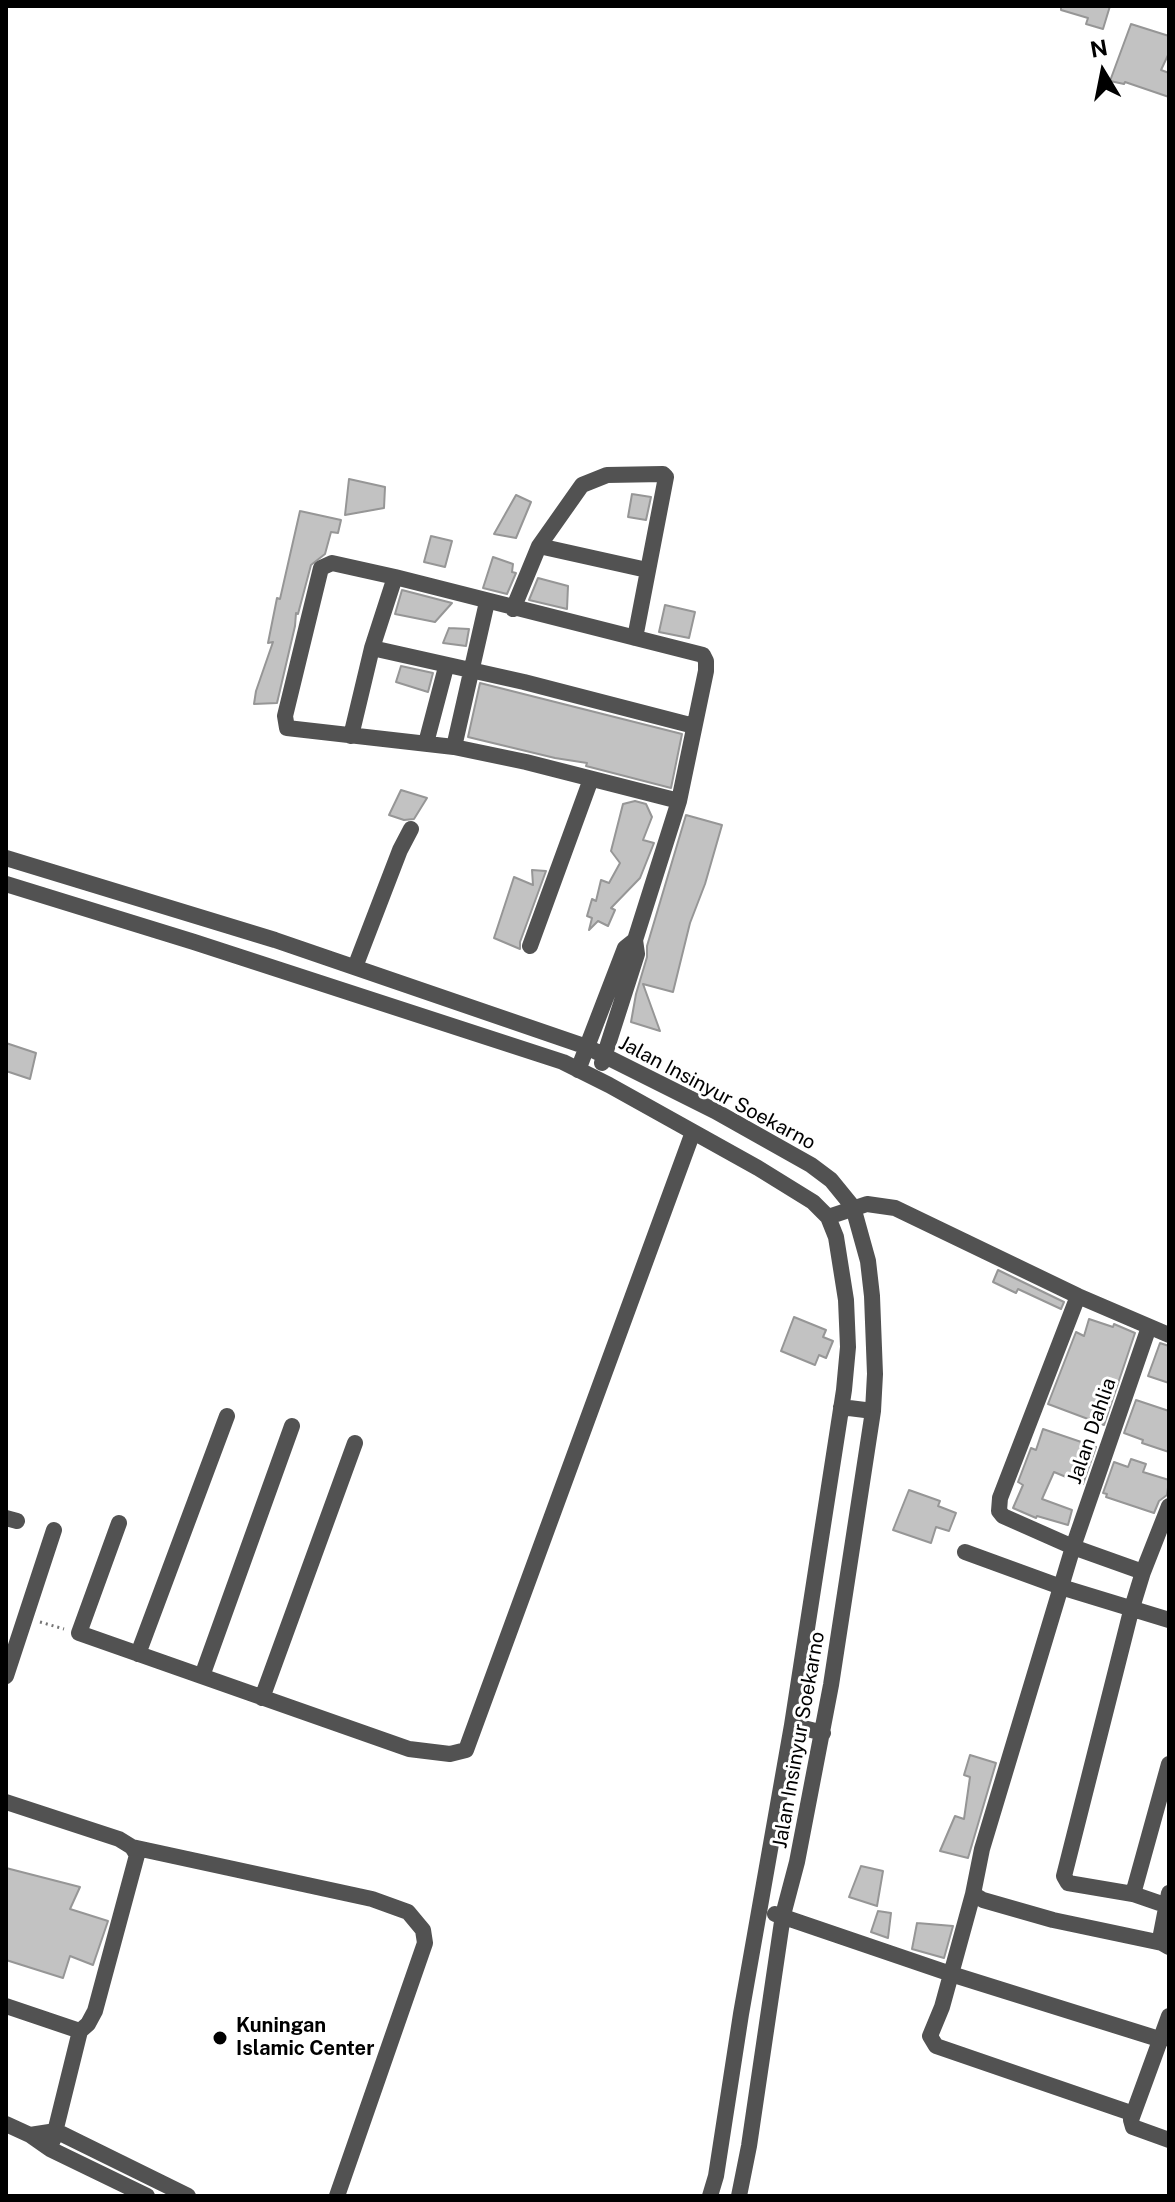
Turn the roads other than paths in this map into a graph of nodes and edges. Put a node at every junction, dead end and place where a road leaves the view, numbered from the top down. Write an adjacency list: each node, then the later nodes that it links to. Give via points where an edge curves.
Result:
1 (539, 546): 2 (street); 2 (street, via 582,485 607,475 663,474); 5 (street)
2 (647, 570): 6 (street)
3 (395, 577): 4 (street); 7 (street); 11 (street, via 332,563 323,565 317,579 285,723 294,730)
4 (487, 602): 5 (street); 9 (street)
5 (513, 609): 6 (street)
6 (635, 638): 10 (street, via 703,655 706,671)
7 (372, 648): 8 (street); 11 (street)
8 (446, 667): 9 (street); 12 (street)
9 (471, 671): 10 (street); 13 (street)
10 (694, 726): 15 (street)
11 (351, 736): 12 (street)
12 (426, 743): 13 (street)
13 (454, 747): 14 (street)
14 (591, 779): 15 (street); 22 (street)
15 (679, 801): 20 (street)
16 (411, 829): 23 (street)
17 (6, 858): 19 (street, Jalan Insinyur Soekarno)
18 (6, 884): 21 (street)
19 (211, 922): 21 (street); 23 (street, Jalan Insinyur Soekarno)
20 (635, 940): 24 (street, via 625,948); 25 (street, via 637,954)
21 (203, 945): 26 (street)
22 (530, 946)
23 (355, 967): 24 (street, Jalan Insinyur Soekarno)
24 (587, 1047): 25 (street, Jalan Insinyur Soekarno); 26 (street)
25 (604, 1056): 27 (street); 29 (street, Jalan Insinyur Soekarno, via 811,1165)
26 (578, 1070): 27 (street)
27 (598, 1079): 28 (street)
28 (693, 1132): 30 (street, via 813,1202); 51 (street, via 466,1750 450,1754 409,1749)
29 (853, 1207): 30 (street); 31 (street, via 895,1208); 35 (street, Jalan Insinyur Soekarno, via 872,1296)
30 (828, 1217): 34 (street, Jalan Insinyur Soekarno, via 846,1300 848,1347)
31 (1078, 1296): 32 (street); 42 (street, via 998,1504 1003,1516)
32 (1149, 1327): 33 (street); 42 (street, Jalan Dahlia)
33 (1169, 1335)
34 (841, 1407): 35 (street); 52 (street, Jalan Insinyur Soekarno)
35 (873, 1411): 53 (street, Jalan Insinyur Soekarno)
36 (227, 1416): 48 (street)
37 (292, 1426): 50 (street)
38 (355, 1443): 51 (street)
39 (1169, 1506): 44 (street)
40 (119, 1523): 48 (street, via 79,1633)
41 (54, 1530): 49 (street)
42 (1073, 1547): 44 (street); 45 (street, Jalan Dahlia)
43 (965, 1552): 45 (street)
44 (1143, 1572): 46 (street)
45 (1061, 1587): 46 (street); 57 (street, Jalan Dahlia)
46 (1131, 1611): 47 (street); 58 (street, via 1064,1876 1068,1883)
47 (1169, 1620)
48 (138, 1654): 50 (street)
49 (6, 1676)
50 (202, 1676): 51 (street)
51 (262, 1698)
52 (792, 1725): 53 (street); 60 (street, Jalan Insinyur Soekarno)
53 (823, 1733): 61 (street, Jalan Insinyur Soekarno)
54 (1169, 1764): 58 (street)
55 (6, 1802): 56 (street)
56 (132, 1847): 66 (street, via 137,1855 127,1899 95,2011); 77 (street, via 372,1899 408,1912 423,1930 425,1943)
57 (973, 1894): 62 (street, via 1053,1920); 63 (street, Jalan Dahlia)
58 (1133, 1894): 59 (street)
59 (1167, 1899): 62 (street)
60 (760, 1912): 61 (street); 78 (street, Jalan Insinyur Soekarno)
61 (783, 1915): 63 (street); 79 (street, Jalan Insinyur Soekarno)
62 (1166, 1945)
63 (951, 1974): 67 (street); 69 (street, Jalan Dahlia, via 930,2036 936,2046)
64 (6, 2006): 66 (street)
65 (1169, 2016): 67 (street)
66 (80, 2031): 71 (street)
67 (1162, 2040): 68 (street)
68 (1162, 2059): 69 (street)
69 (1131, 2113): 73 (street, via 1133,2127)
70 (6, 2124): 72 (street)
71 (56, 2131): 72 (street); 74 (street); 76 (street)
72 (30, 2135): 74 (street)
73 (1169, 2140)
74 (50, 2149): 75 (street)
75 (147, 2196)
76 (188, 2196)
77 (337, 2196)
78 (710, 2196)
79 (739, 2196)

